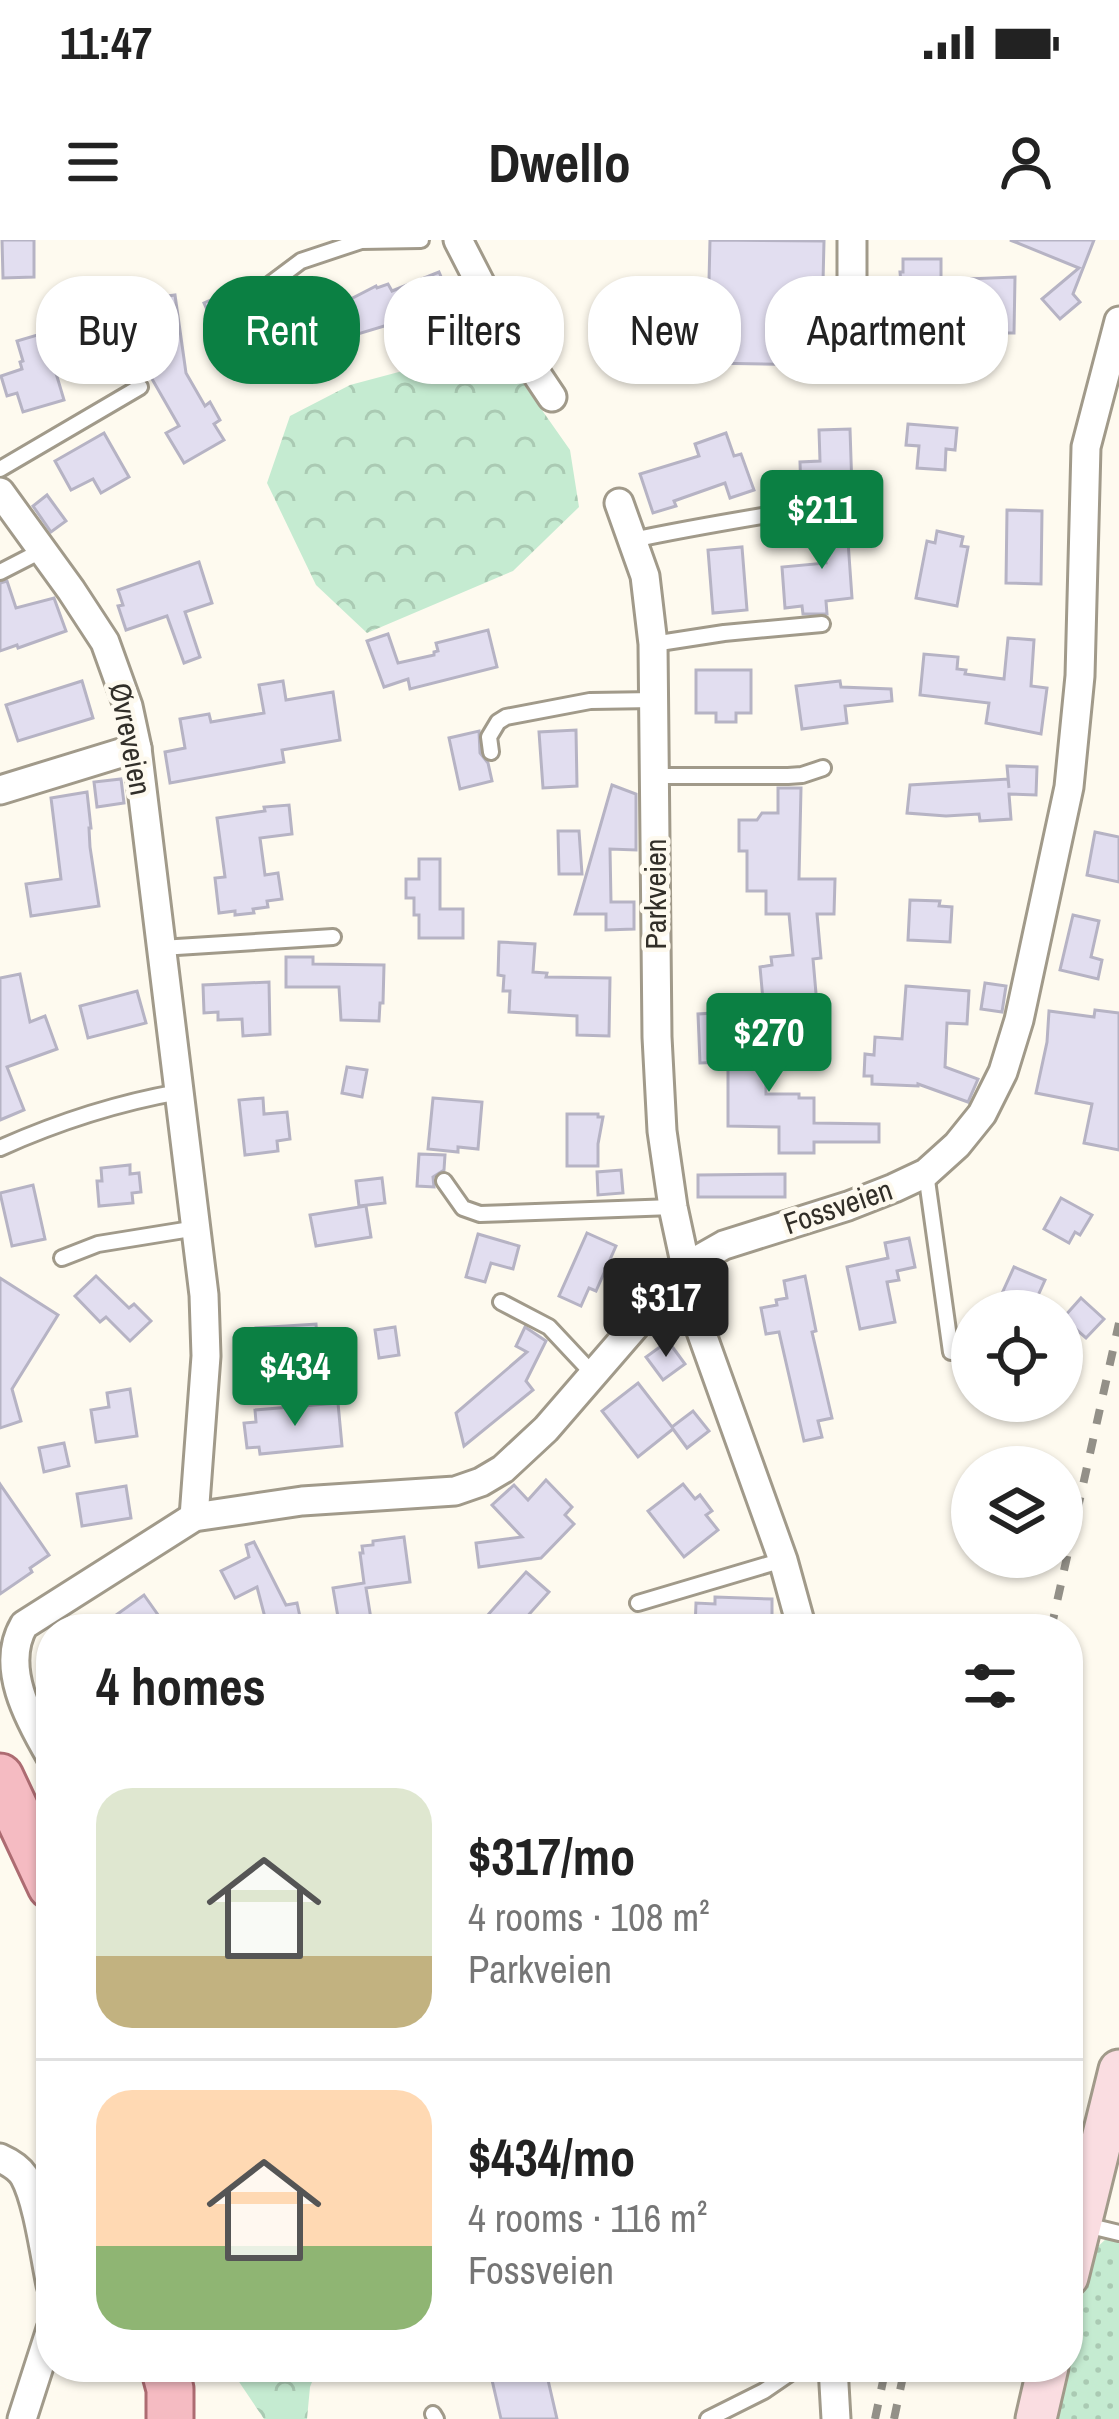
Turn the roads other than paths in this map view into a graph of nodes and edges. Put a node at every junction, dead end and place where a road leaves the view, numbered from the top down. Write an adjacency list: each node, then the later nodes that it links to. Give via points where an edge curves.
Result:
1 (421, 240): 4 (lane, via 362,241)
2 (458, 240): 8 (street)
3 (852, 240): 5 (street)
4 (281, 276)
5 (852, 276)
6 (1119, 322): 28 (street, Fossveien, via 1086,447 1069,787 1019,1020 982,1114)
7 (140, 387): 9 (lane)
8 (552, 397)
9 (0, 469)
10 (0, 492): 14 (street, Øvreveien)
11 (853, 500): 13 (lane)
12 (619, 503): 13 (street, Parkveien)
13 (633, 540): 17 (street, Parkveien)
14 (41, 551): 15 (lane); 19 (street, Øvreveien, via 105,642)
15 (0, 572)
16 (822, 624): 17 (lane)
17 (653, 644): 18 (street, Parkveien)
18 (655, 700): 20 (lane, via 506,716 489,737); 22 (street, Parkveien)
19 (137, 748): 23 (street); 25 (street, Øvreveien)
20 (491, 752)
21 (823, 768): 22 (lane)
22 (656, 776): 30 (street, Parkveien, via 657,1037)
23 (0, 790)
24 (334, 937): 25 (lane)
25 (161, 948): 26 (street, Øvreveien)
26 (179, 1092): 27 (lane); 31 (street, Øvreveien)
27 (0, 1148)
28 (926, 1173): 33 (street, Fossveien, via 724,1245); 35 (lane)
29 (444, 1180): 30 (lane, via 463,1208 480,1214)
30 (673, 1207): 33 (street, Parkveien)
31 (197, 1228): 32 (lane); 37 (street, Øvreveien, via 206,1356)
32 (62, 1258)
33 (687, 1266): 36 (street, Fossveien); 38 (street, Parkveien, via 698,1323)
34 (501, 1302): 36 (lane, via 549,1327)
35 (951, 1352)
36 (592, 1374): 37 (street, Fossveien, via 545,1429 481,1482)
37 (194, 1516): 40 (street, Fossveien)
38 (783, 1560): 39 (lane); 41 (street, Parkveien)
39 (638, 1603)
40 (41, 1614)
41 (798, 1614)
42 (36, 1617): 43 (street, Fossveien, via 7,1652 7,1675)
43 (36, 1730)
44 (0, 1777): 45 (main road)
45 (36, 1854)
46 (1119, 2070): 49 (main road)
47 (0, 2158): 48 (street, via 24,2176)
48 (36, 2213)
49 (1100, 2228): 50 (main road)
50 (1083, 2254)
51 (36, 2376): 55 (street)
52 (777, 2382): 56 (lane)
53 (834, 2382): 57 (street)
54 (1045, 2382): 58 (main road)
55 (22, 2419)
56 (708, 2419)
57 (836, 2419)
58 (1036, 2419)

